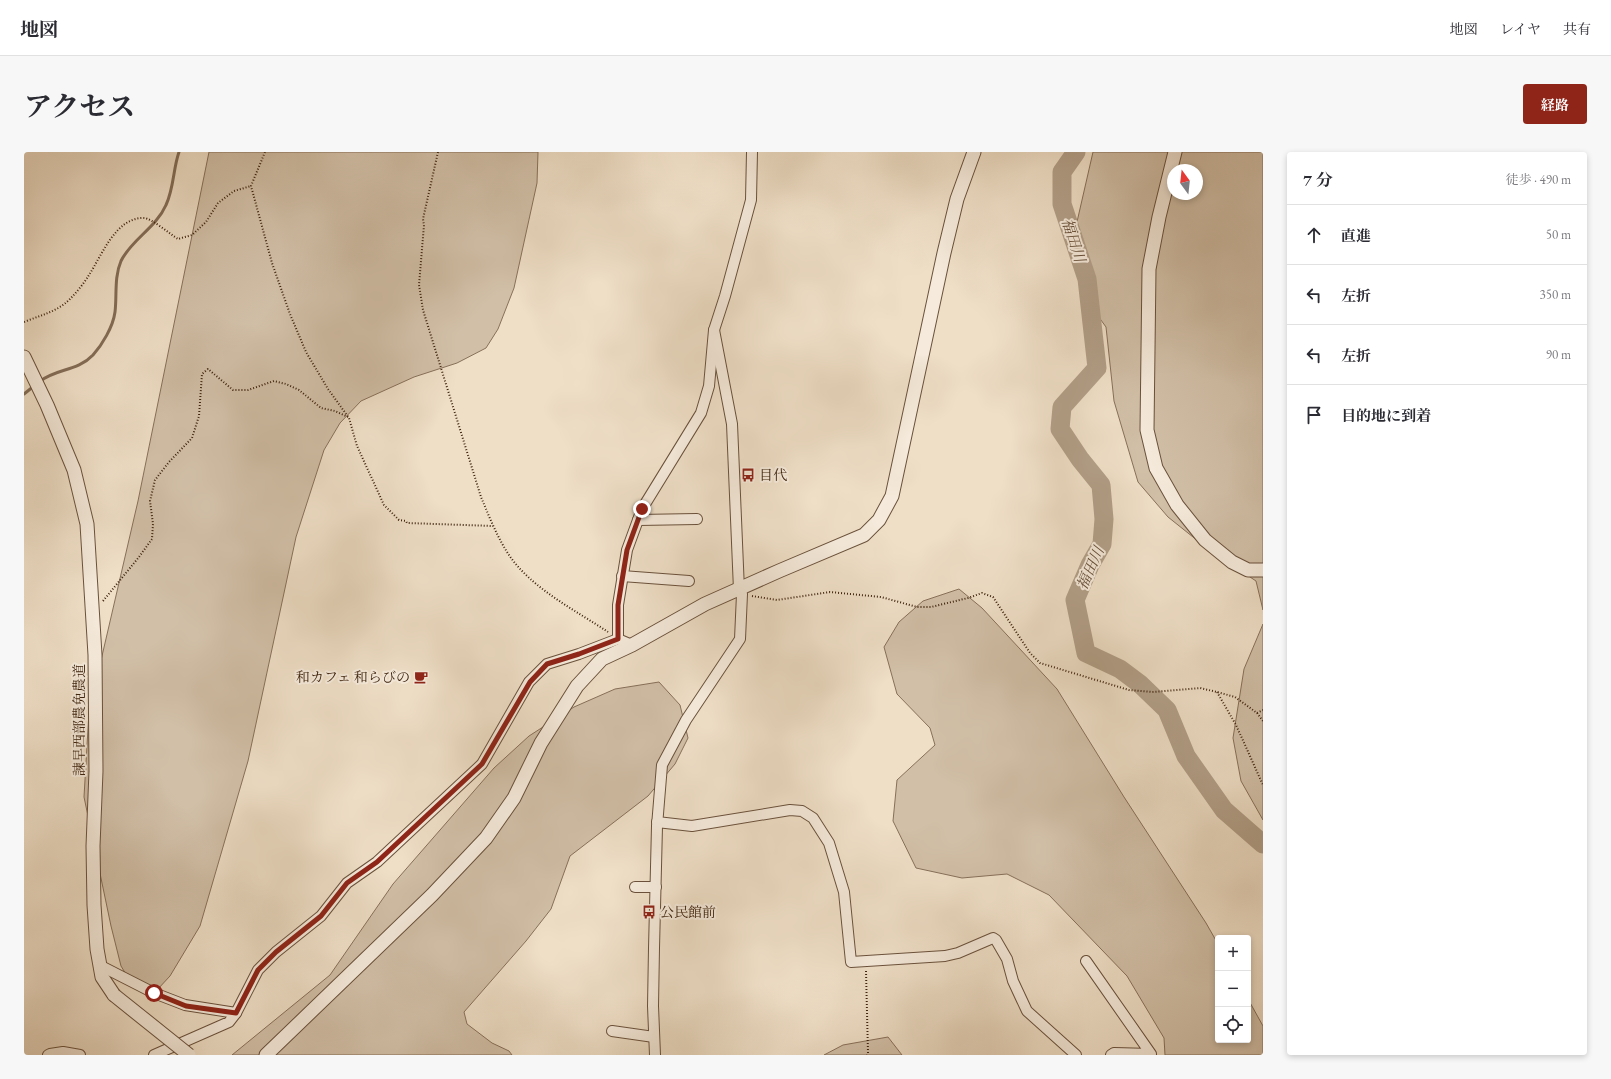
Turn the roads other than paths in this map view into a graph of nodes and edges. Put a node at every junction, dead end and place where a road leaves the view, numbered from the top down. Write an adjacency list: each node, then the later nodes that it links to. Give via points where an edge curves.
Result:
1 (752, 152): 4 (street, via 750,200)
2 (974, 152): 11 (street, via 957,199 929,317 896,482 886,508 864,536 779,571)
3 (1176, 152): 8 (street, via 1149,269 1147,430 1156,468 1177,505 1205,540 1232,562 1248,570)
4 (714, 330): 7 (street, via 709,386 701,413 642,509); 11 (street, via 732,424)
5 (26, 362): 18 (street, 諫早西部農免農道, via 74,470 87,524 93,614 96,771 94,905 97,949)
6 (697, 519): 7 (street)
7 (638, 520): 9 (street, via 627,550)
8 (1263, 570)
9 (622, 576): 10 (street); 12 (street, via 618,605)
10 (689, 581)
11 (740, 592): 13 (street, via 705,604); 14 (street, via 740,639 686,720 662,764)
12 (618, 639): 13 (street); 19 (street, via 547,664 530,682 482,764 377,862 347,883 321,916 258,970)
13 (632, 644): 26 (street, via 602,659 577,686 541,743 514,798 486,838 432,895)
14 (657, 822): 16 (street); 28 (street, via 692,826 790,810 802,811 813,818 830,843 844,892 851,962 945,956 993,938 1007,959 1013,981 1027,1011)
15 (635, 887): 16 (street)
16 (656, 887): 21 (street)
17 (1086, 961): 29 (street, via 1151,1054)
18 (101, 966): 19 (street, via 186,1006); 25 (street, 諫早西部農免農道, bridge, via 102,976 114,995)
19 (236, 1013): 24 (street, via 229,1022)
20 (612, 1031): 21 (street)
21 (654, 1037): 27 (street)
22 (48, 1055): 23 (street, via 63,1052)
23 (80, 1055)
24 (154, 1055)
25 (189, 1055)
26 (266, 1055)
27 (655, 1055)
28 (1076, 1055)
29 (1111, 1055)

